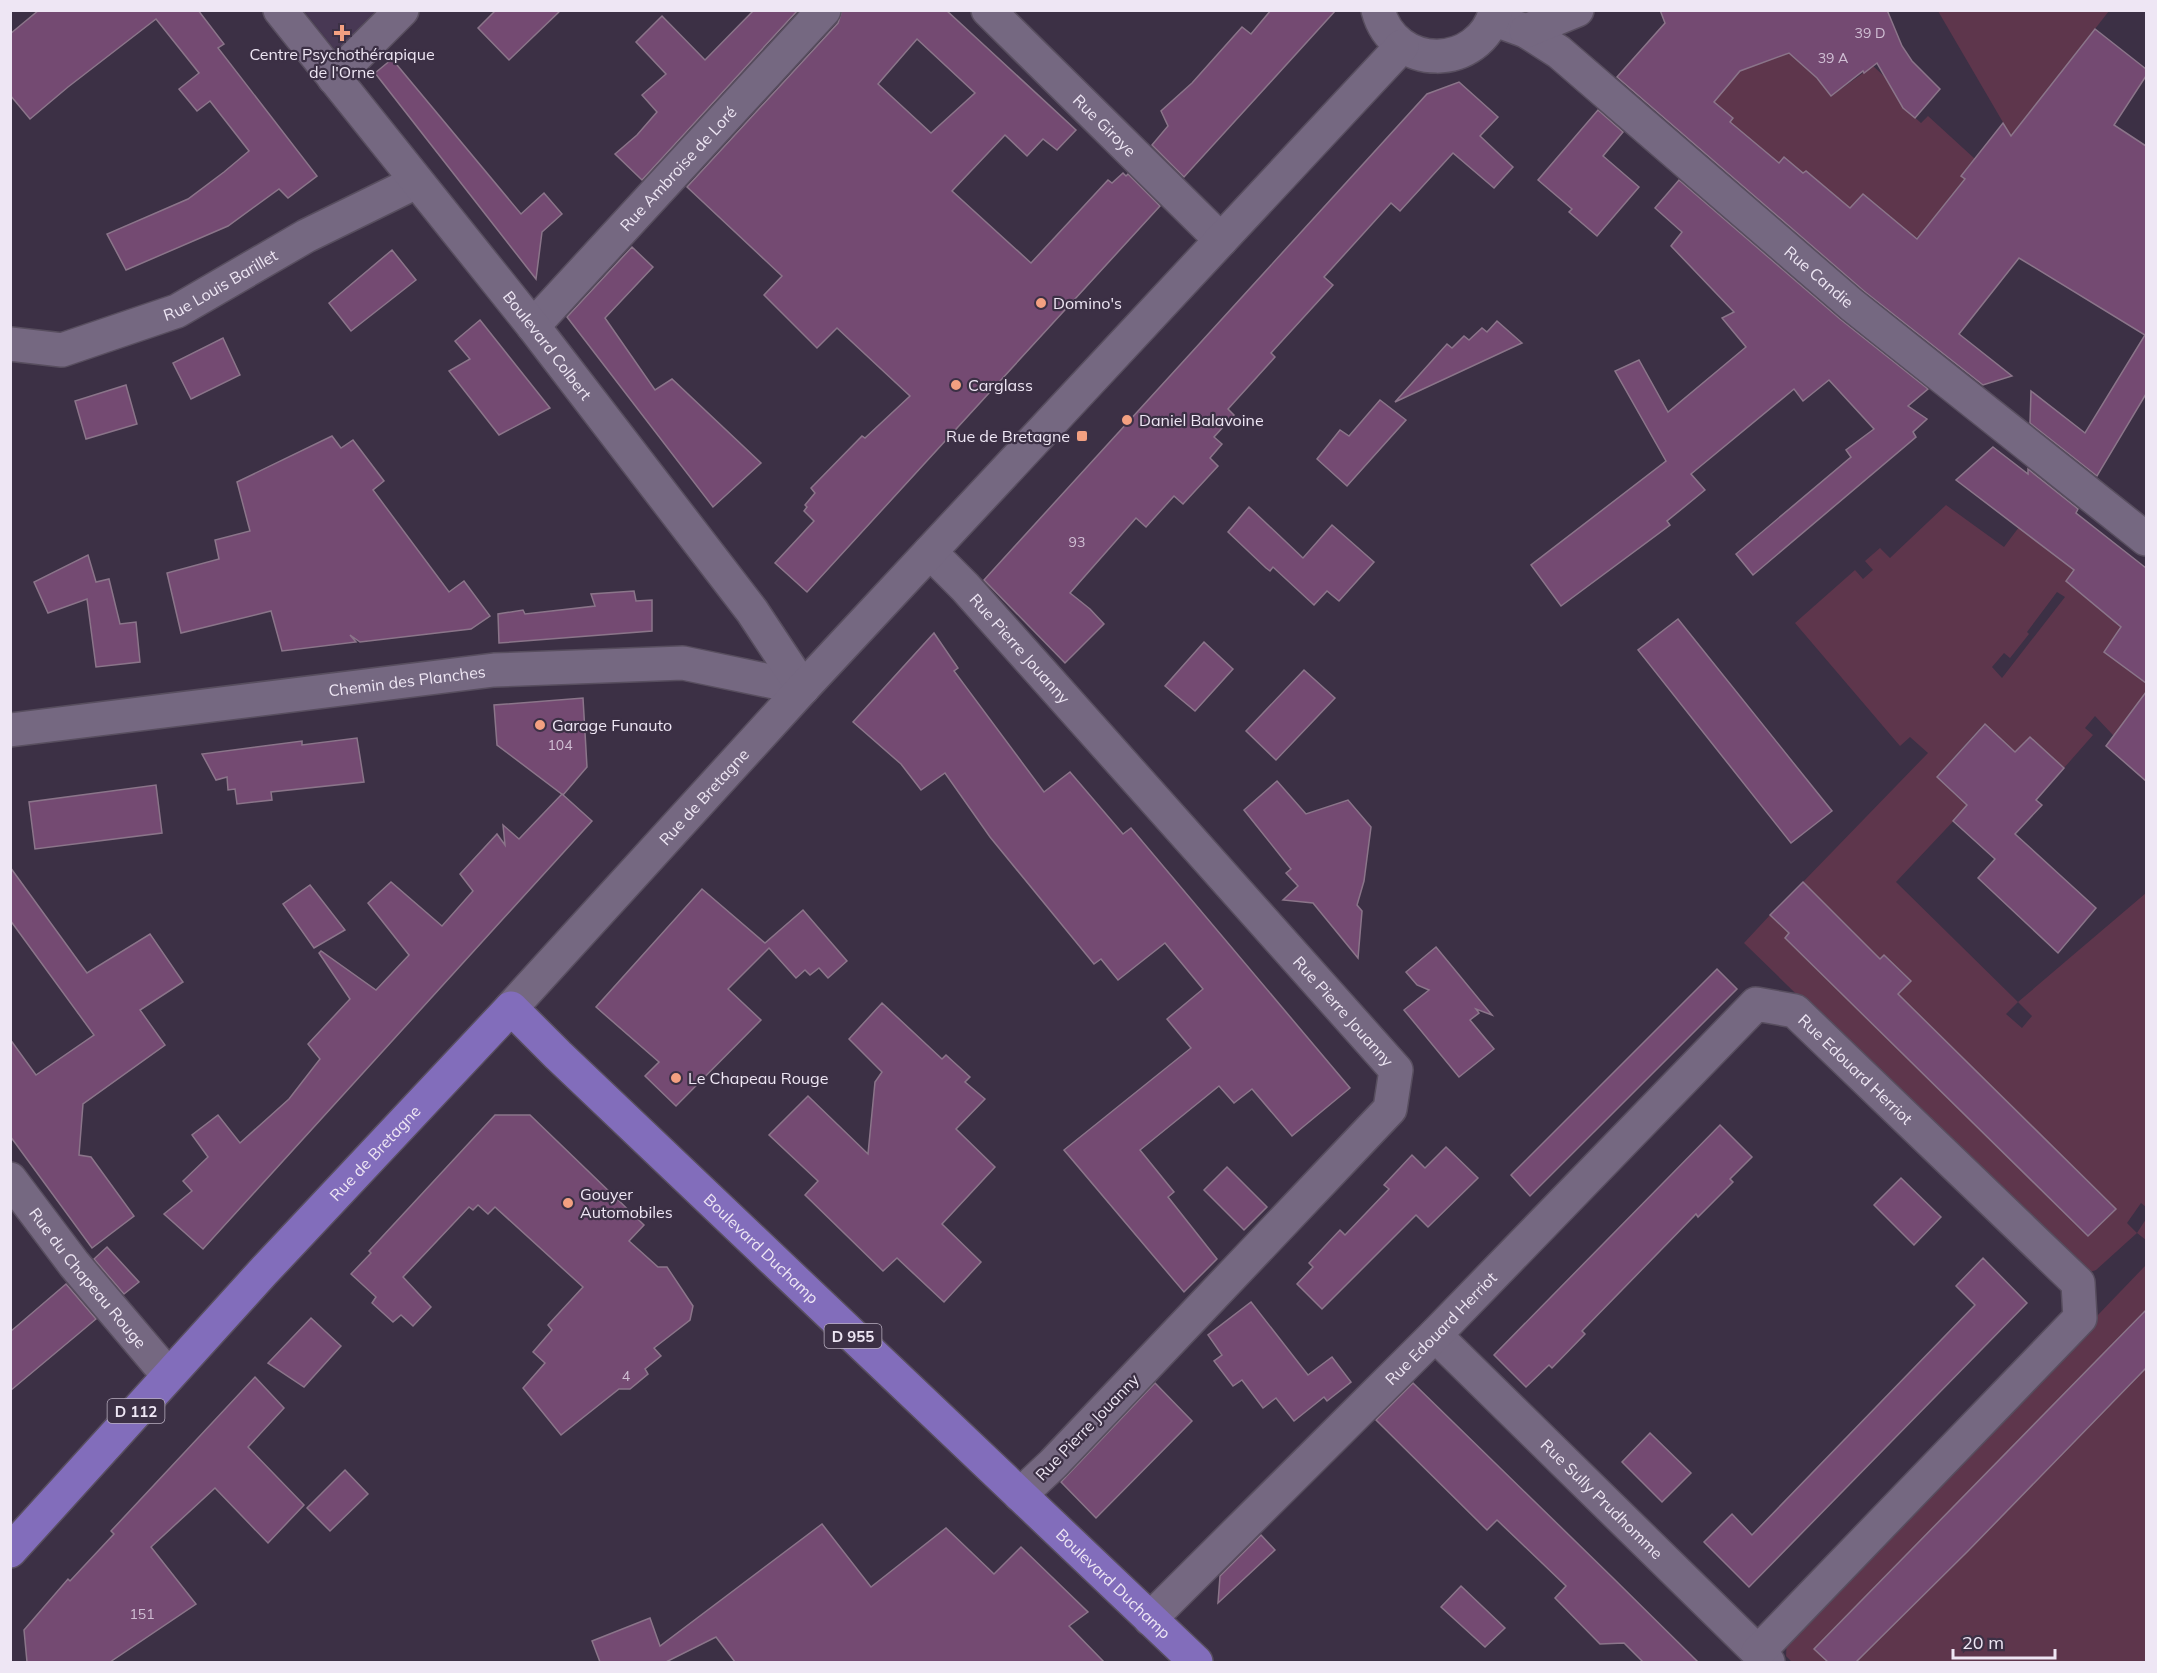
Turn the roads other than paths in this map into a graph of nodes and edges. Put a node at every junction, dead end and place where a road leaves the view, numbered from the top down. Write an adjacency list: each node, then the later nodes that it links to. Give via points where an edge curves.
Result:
1 (280, 10): 10 (street, Boulevard Colbert)
2 (402, 10): 10 (street)
3 (824, 10): 13 (street, Rue Ambroise de Loré)
4 (987, 10): 12 (street, Rue Giroye)
5 (1378, 10): 9 (street, via 1385,29)
6 (1577, 10): 8 (street)
7 (1495, 15): 8 (street, Rue Candie); 9 (street, via 1488,30 1471,46 1449,56 1425,55)
8 (1526, 31): 15 (street, Rue Candie, via 1570,61 1852,305)
9 (1402, 46): 12 (street, Rue de Bretagne)
10 (334, 78): 11 (street, Boulevard Colbert)
11 (416, 182): 13 (street, Boulevard Colbert); 14 (street, Rue Louis Barillet, via 306,236 177,311 62,350)
12 (1221, 240): 16 (street, Rue de Bretagne)
13 (533, 326): 17 (street, Boulevard Colbert, via 752,611)
14 (10, 344)
15 (2146, 540)
16 (930, 552): 17 (street, Rue de Bretagne); 23 (street, Rue Pierre Jouanny, via 1396,1070 1390,1109)
17 (802, 688): 18 (street, Chemin des Planches, via 683,663 494,670); 19 (street, Rue de Bretagne / D 112)
18 (10, 730)
19 (511, 1008): 22 (main road, Rue de Bretagne / D 112); 23 (main road, Boulevard Duchamp / D 955)
20 (10, 1179): 22 (street, Rue du Chapeau Rouge, via 74,1264)
21 (1435, 1335): 25 (street, Rue Edouard Herriot); 26 (street, Rue Sully Prudhomme); 26 (street, Rue Edouard Herriot, via 1756,1004 1795,1011 2078,1282 2080,1318)
22 (168, 1376): 24 (main road, Rue de Bretagne / D 112)
23 (1020, 1495): 25 (main road, Boulevard Duchamp / D 955)
24 (10, 1551)
25 (1150, 1619): 27 (main road, Boulevard Duchamp / D 955)
26 (1763, 1657)
27 (1196, 1662)

